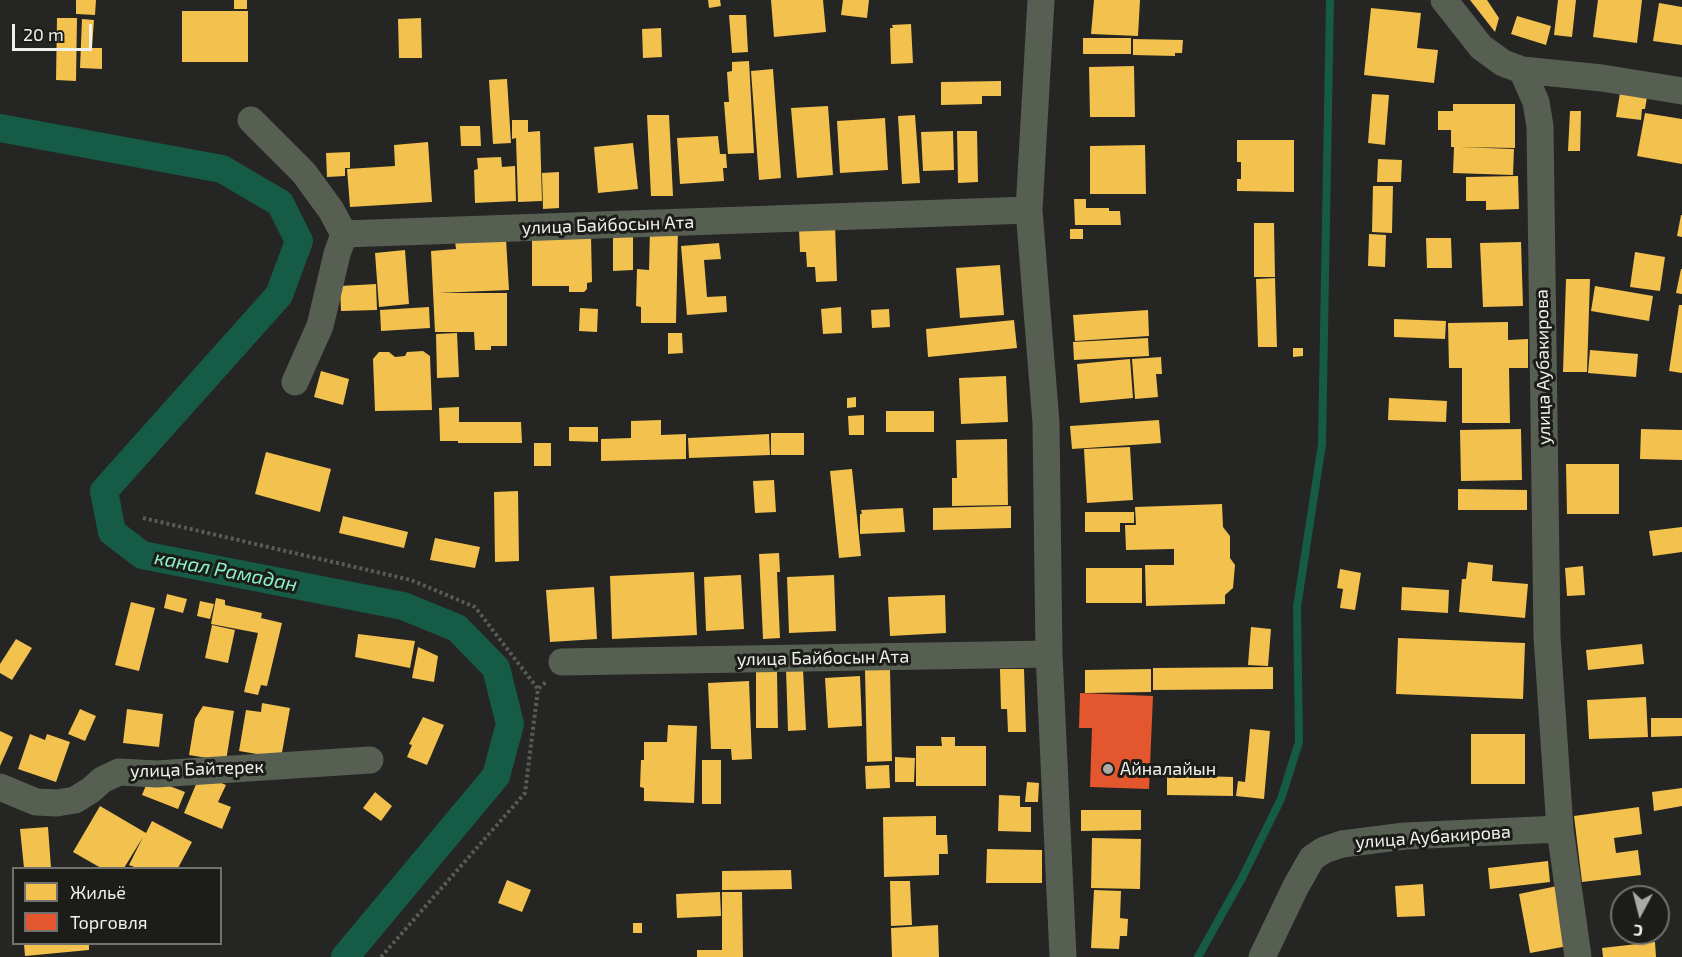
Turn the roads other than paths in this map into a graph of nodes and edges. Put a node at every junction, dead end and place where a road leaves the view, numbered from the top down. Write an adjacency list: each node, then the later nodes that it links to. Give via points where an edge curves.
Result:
1 (1041, 0): 6 (street)
2 (1444, 0): 3 (street, via 1481,47 1503,63)
3 (1522, 70): 4 (street); 13 (street, улица Аубакирова, via 1536,102 1540,126 1547,637)
4 (1682, 91)
5 (251, 120): 7 (street, via 304,173)
6 (1029, 210): 7 (street, улица Байбосын Ата); 9 (street, via 1046,423)
7 (344, 234): 8 (street, via 320,326)
8 (295, 382)
9 (1049, 654): 10 (street, улица Байбосын Ата); 14 (street)
10 (562, 662)
11 (370, 760): 12 (street, улица Байтерек, via 157,774 119,772 75,800 57,803 36,802)
12 (0, 787)
13 (1560, 829): 15 (street, улица Аубакирова, via 1405,836 1324,850 1312,858); 16 (street, улица Аубакирова)
14 (1063, 957)
15 (1262, 957)
16 (1578, 957)

